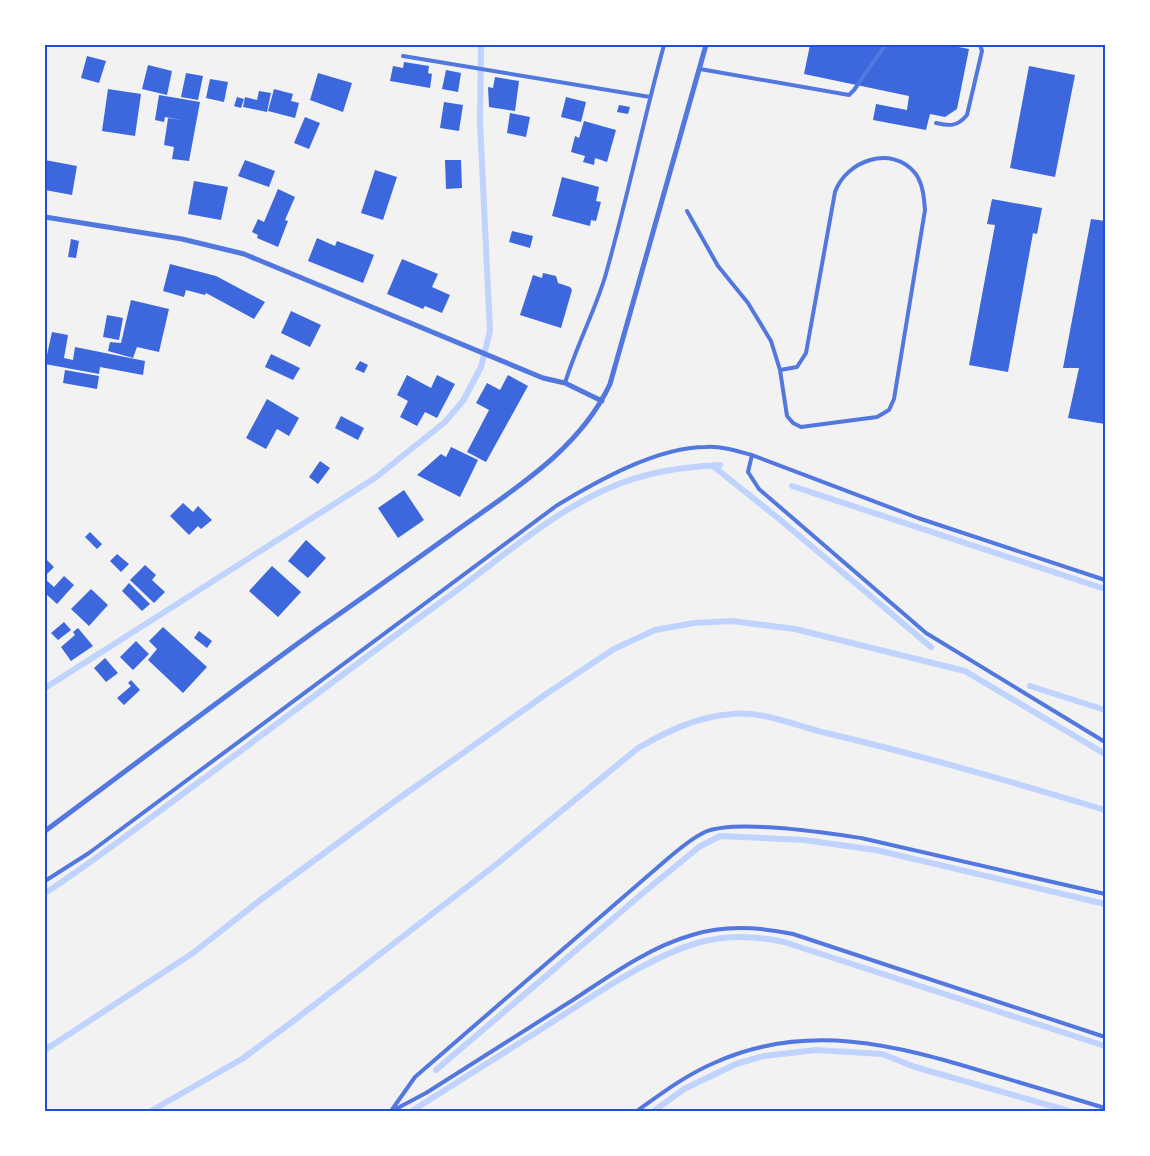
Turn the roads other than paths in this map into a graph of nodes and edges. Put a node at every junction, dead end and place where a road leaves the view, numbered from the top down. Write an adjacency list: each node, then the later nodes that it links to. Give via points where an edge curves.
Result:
1 (664, 45): 7 (lane)
2 (706, 45): 6 (street)
3 (885, 45): 6 (lane, via 854,90 845,96)
4 (980, 45): 8 (lane, via 982,51 967,115 951,126)
5 (403, 56): 7 (lane)
6 (700, 69): 13 (street, via 610,384)
7 (650, 97): 12 (lane, via 605,276)
8 (936, 123)
9 (687, 211): 11 (lane, via 718,266 755,313 771,341)
10 (45, 216): 12 (street, via 182,239 244,254 498,360)
11 (780, 370): 11 (lane, via 787,416 797,426 881,416 891,406 925,210 919,181 908,167 886,158 869,160 848,171 838,184 806,353 798,367)
12 (565, 383): 13 (street)
13 (602, 401): 17 (street, via 564,448 520,485 289,650)
14 (752, 455): 15 (lane, via 918,518); 16 (lane, via 748,472 759,489 926,633); 18 (lane, via 708,446 681,450 604,478 563,501 89,853)
15 (1105, 580)
16 (1105, 742)
17 (45, 831)
18 (45, 881)
19 (1105, 894): 22 (lane, via 823,832 716,828 692,840 665,861 415,1077)
20 (1105, 1037): 22 (lane, via 793,934 725,929 692,934 660,947 426,1093)
21 (1105, 1108): 23 (lane, via 910,1051 866,1042 832,1040 790,1042 732,1056 693,1073)
22 (391, 1111)
23 (637, 1111)

